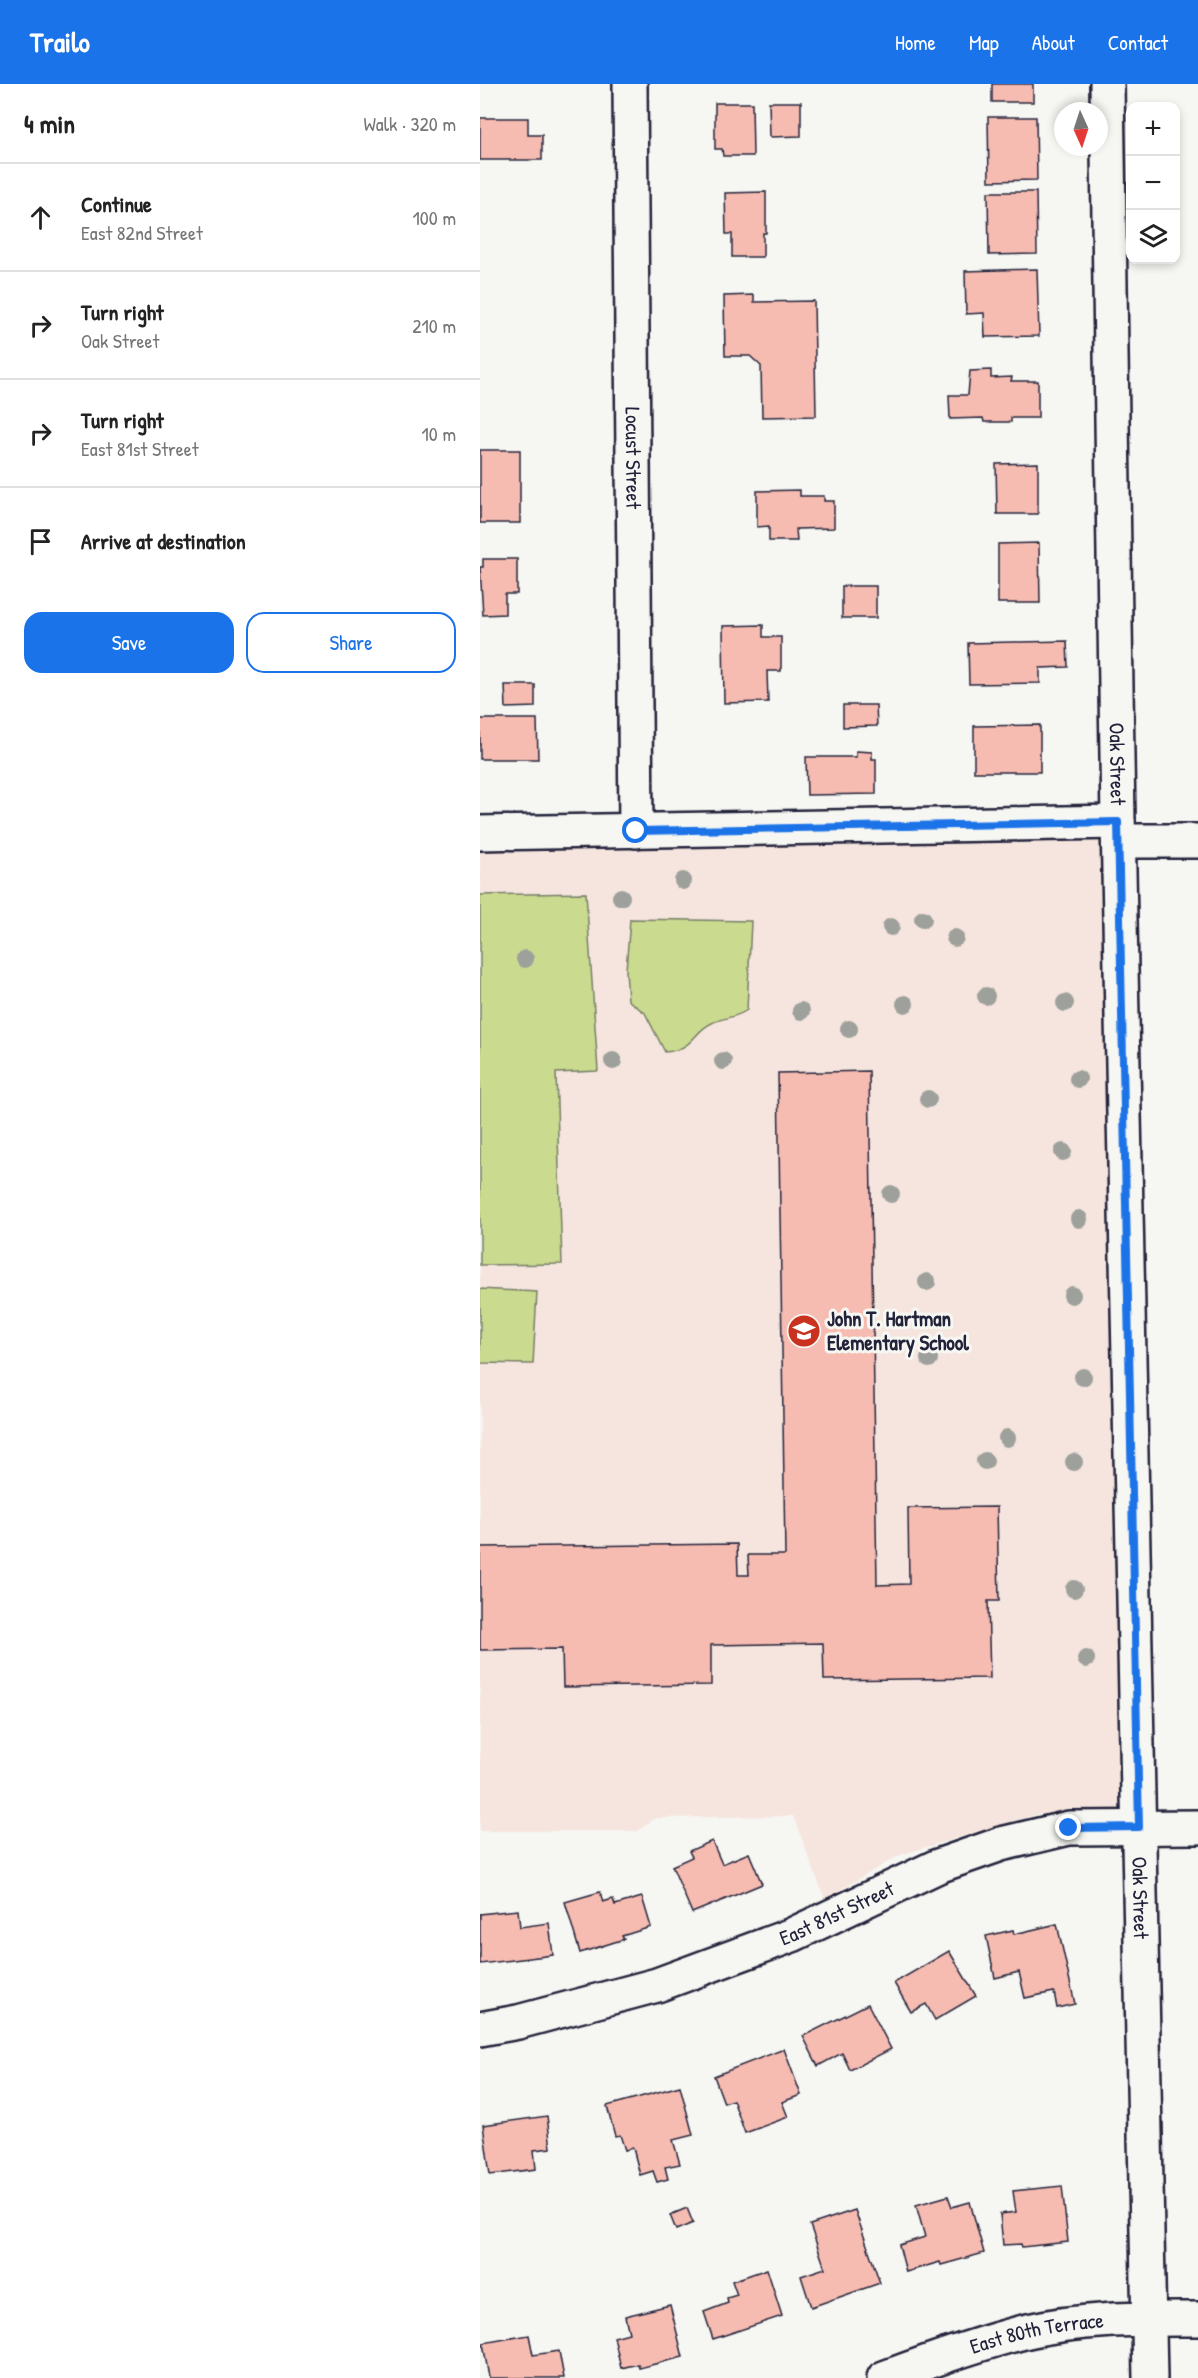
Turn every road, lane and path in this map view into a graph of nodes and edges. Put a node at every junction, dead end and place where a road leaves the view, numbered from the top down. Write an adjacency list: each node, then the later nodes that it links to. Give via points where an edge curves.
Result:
1 (630, 84): 3 (street, Locust Street)
2 (1107, 84): 4 (street, Oak Street)
3 (636, 831): 4 (street); 5 (street)
4 (1119, 831): 6 (street); 7 (street, Oak Street)
5 (480, 833)
6 (1198, 841)
7 (1139, 1827): 8 (street, East 81st Street); 9 (street, East 81st Street, via 1069,1828 1001,1844 938,1866 792,1935 657,1985); 11 (street, Oak Street)
8 (1198, 1827)
9 (480, 2029)
10 (1198, 2319): 11 (street, East 80th Terrace)
11 (1149, 2320): 12 (street, East 80th Terrace, via 1030,2330); 13 (street, Oak Street)
12 (884, 2378)
13 (1150, 2378)

